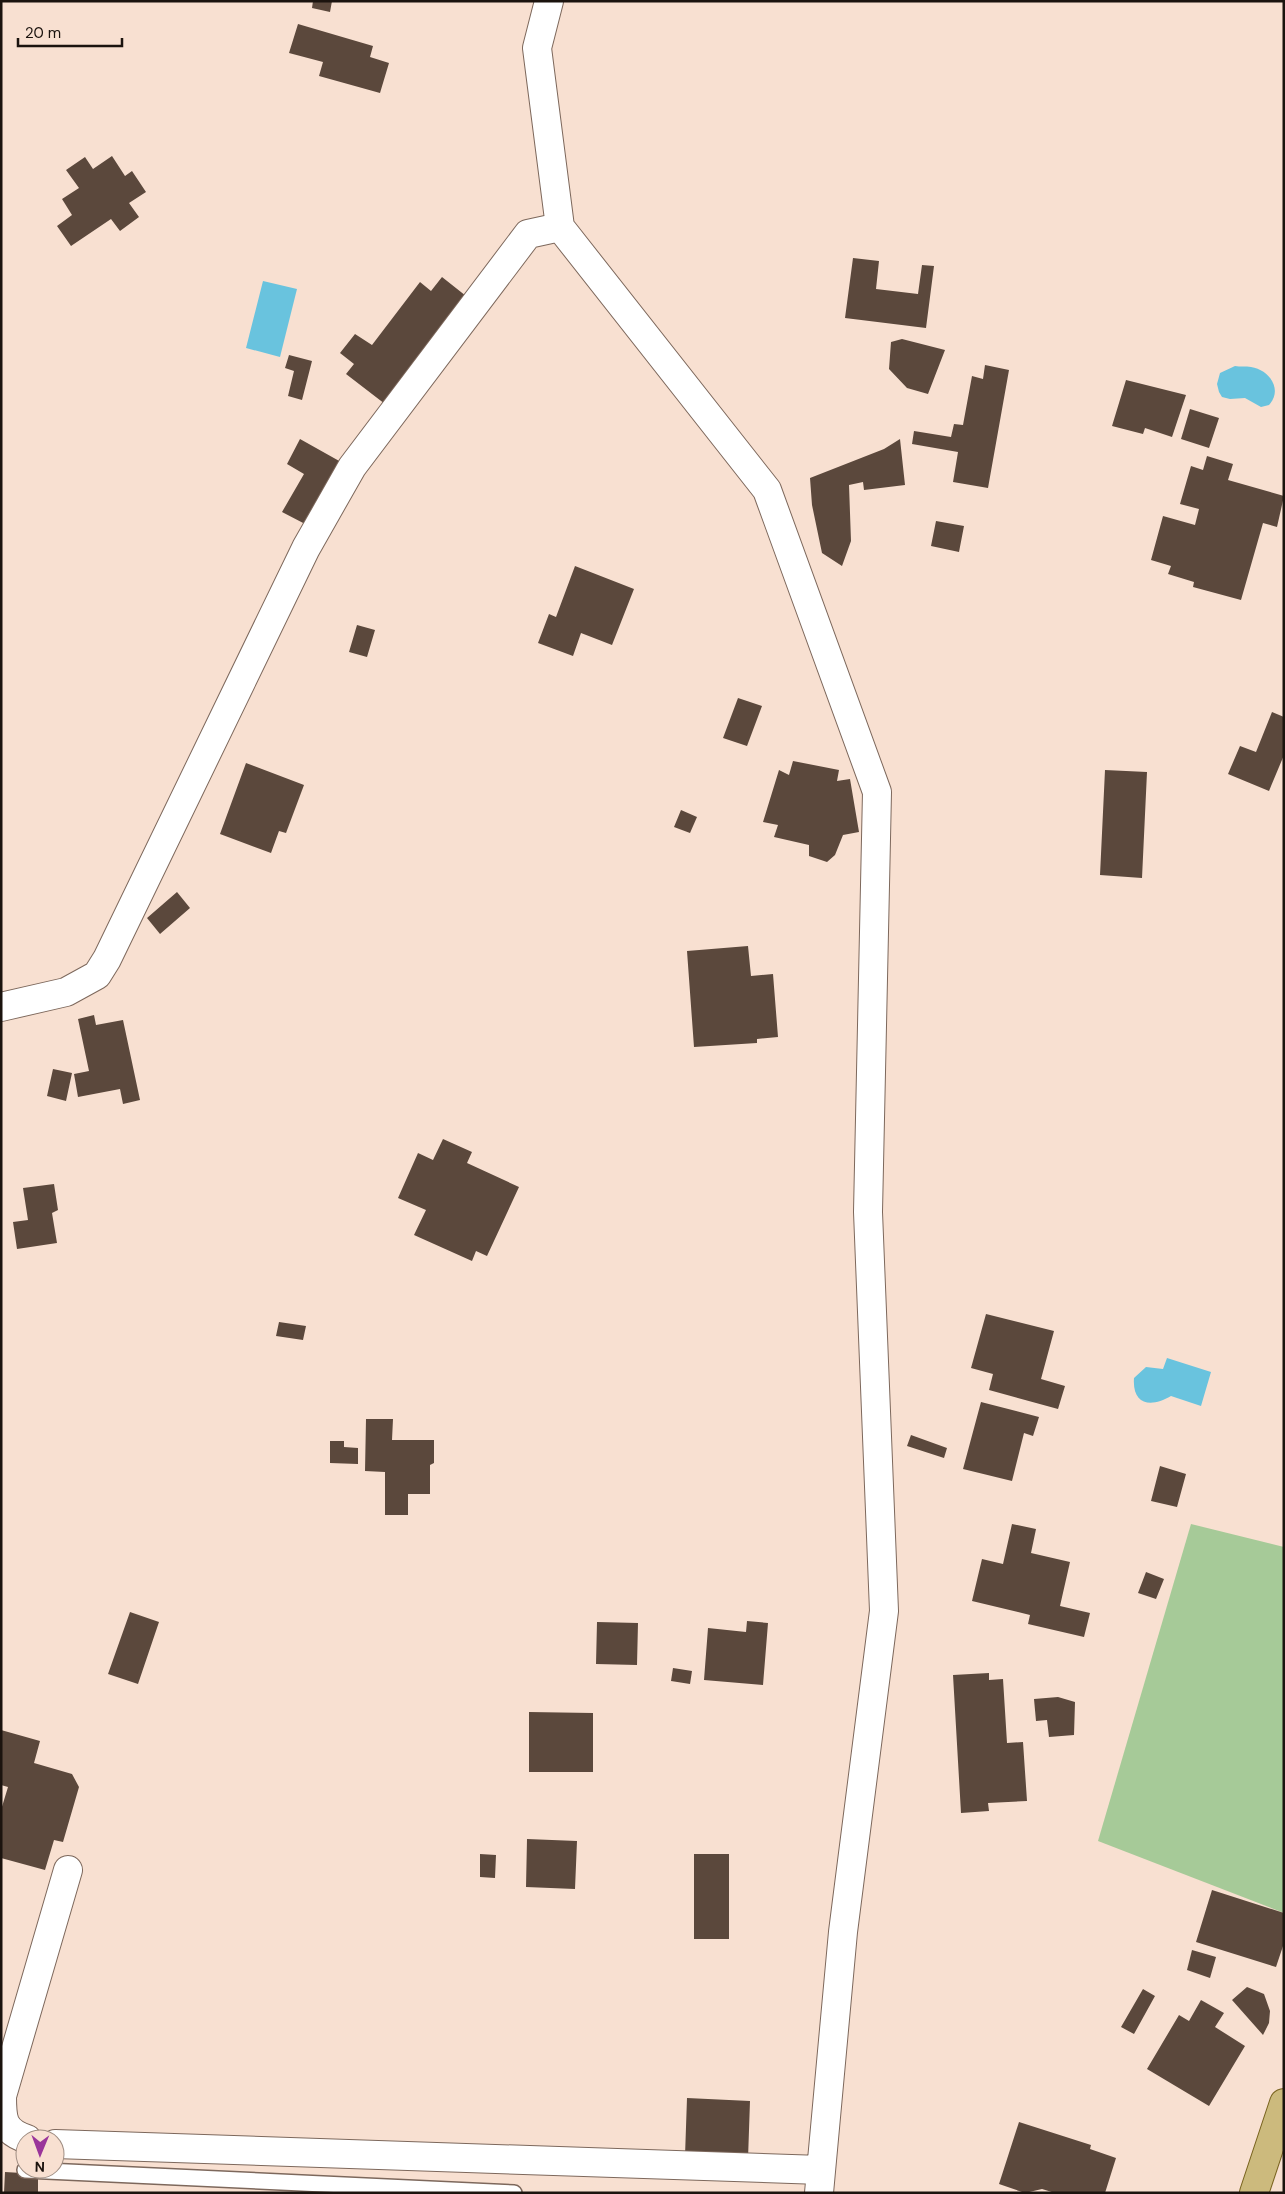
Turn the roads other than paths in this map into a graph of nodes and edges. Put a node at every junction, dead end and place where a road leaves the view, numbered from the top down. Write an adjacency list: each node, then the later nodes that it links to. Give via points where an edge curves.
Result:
1 (549, 1): 2 (street, via 537,48)
2 (560, 226): 3 (street, via 528,234 352,467 306,548 97,975 66,992); 9 (street, via 767,490 877,792 868,1212 884,1611 843,1932)
3 (1, 1007)
4 (68, 1870): 6 (street, via 2,2096 2,2117)
5 (1284, 2103): 11 (main road)
6 (15, 2135)
7 (65, 2144): 9 (street)
8 (65, 2172): 10 (lane)
9 (820, 2181)
10 (514, 2193)
11 (1254, 2193)

